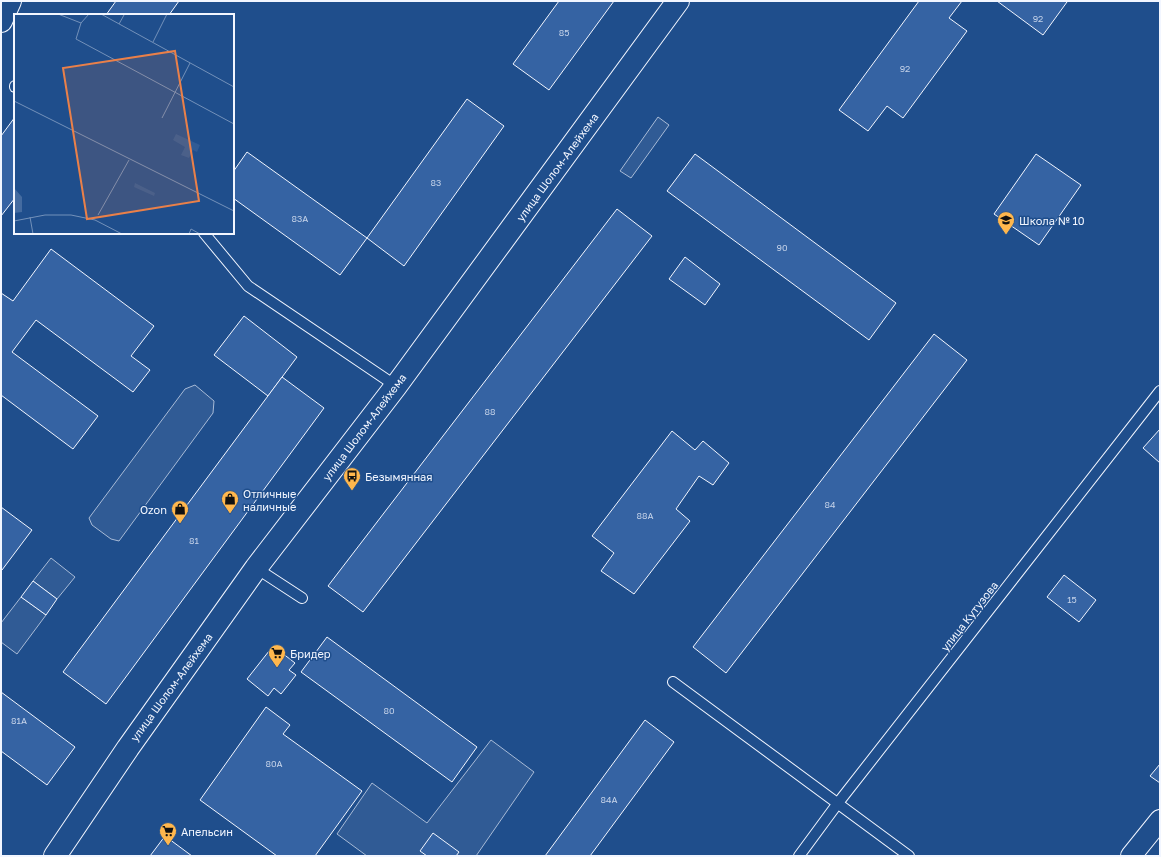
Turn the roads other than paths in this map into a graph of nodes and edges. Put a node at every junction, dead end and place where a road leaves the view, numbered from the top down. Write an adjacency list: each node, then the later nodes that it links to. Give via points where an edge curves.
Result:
1 (10, 1): 3 (main road)
2 (678, 1): 5 (main road, улица Шолом-Алейхема)
3 (1, 21)
4 (205, 234): 5 (lane, via 248,286)
5 (396, 386): 7 (main road, улица Шолом-Алейхема)
6 (1160, 391): 10 (lane, улица Кутузова)
7 (256, 568): 8 (lane); 12 (main road, улица Шолом-Алейхема)
8 (302, 598)
9 (673, 682): 10 (lane)
10 (838, 803): 13 (lane, улица Кутузова); 14 (lane)
11 (1160, 820): 15 (street)
12 (55, 856)
13 (799, 856)
14 (909, 856)
15 (1131, 856)

